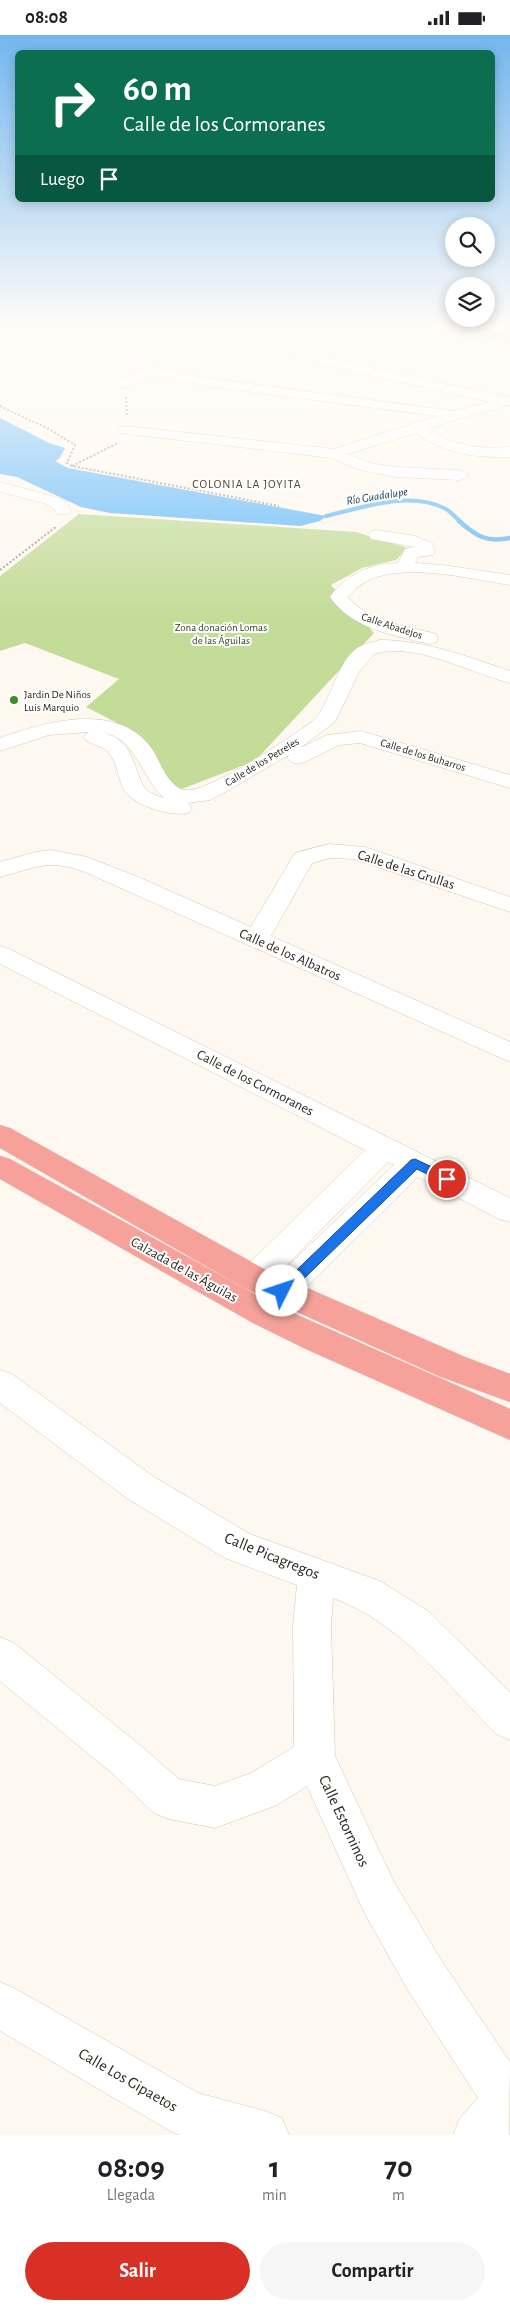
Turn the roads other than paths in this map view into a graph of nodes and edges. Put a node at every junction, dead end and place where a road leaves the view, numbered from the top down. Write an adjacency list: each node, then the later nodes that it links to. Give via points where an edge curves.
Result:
1 (426, 423): 2 (street)
2 (419, 428): 4 (street, via 454,449); 5 (street)
3 (125, 430): 5 (street)
4 (510, 452)
5 (335, 454): 6 (street, via 367,468 388,472)
6 (460, 475)
7 (0, 487): 8 (street, via 53,501)
8 (63, 511)
9 (377, 535): 10 (street, via 415,541 426,547 427,551 411,553)
10 (405, 567): 11 (street, Calle Abadejos); 12 (street, Calle Abadejos, via 355,579 339,597 344,606 372,621)
11 (510, 580)
12 (510, 665)
13 (510, 677): 15 (street, Calle de los Petreles, via 412,647 385,646 367,650 351,670 327,720 218,789 195,796 172,793 160,785 140,745 125,733 111,728 70,724)
14 (334, 739): 16 (street, Calle de los Petreles, via 233,800 186,809 150,801 135,790 123,755 116,745 101,738 55,739); 17 (street, Calle de los Buharros, via 361,737)
15 (0, 745)
16 (0, 757)
17 (510, 782)
18 (70, 858): 19 (street, Calle de los Albatros, via 46,856 22,860); 20 (street); 22 (street, Calle de los Albatros)
19 (0, 870)
20 (0, 888)
21 (510, 905): 22 (street, Calle de las Grullas, via 357,852 329,851 303,859)
22 (256, 940): 24 (street, Calle de los Albatros)
23 (0, 954): 26 (street, Calle de los Cormoranes)
24 (510, 1053)
25 (0, 1135): 30 (main road, Calzada de las Águilas)
26 (385, 1148): 27 (street, Calle de los Cormoranes); 30 (street)
27 (415, 1163): 29 (street, Calle de los Cormoranes); 30 (street)
28 (0, 1166): 30 (main road, Calzada de las Águilas)
29 (510, 1211)
30 (259, 1295): 32 (main road, Calzada de las Águilas); 33 (main road, Calzada de las Águilas)
31 (0, 1384): 34 (street, Calle Picagregos, via 141,1488 238,1546)
32 (510, 1388)
33 (510, 1425)
34 (317, 1575): 36 (street, Calle Picagregos, via 367,1593 414,1624); 37 (street, via 312,1626)
35 (0, 1656): 37 (street, Calle Estorninos, via 169,1798 215,1807 262,1790)
36 (510, 1720)
37 (315, 1758): 39 (street, Calle Estorninos, via 380,1897 425,1976)
38 (0, 2005): 40 (street, Calle Los Gipaetos)
39 (509, 2102): 42 (street)
40 (204, 2125): 41 (street, Calle Los Gipaetos)
41 (264, 2135)
42 (478, 2135)

